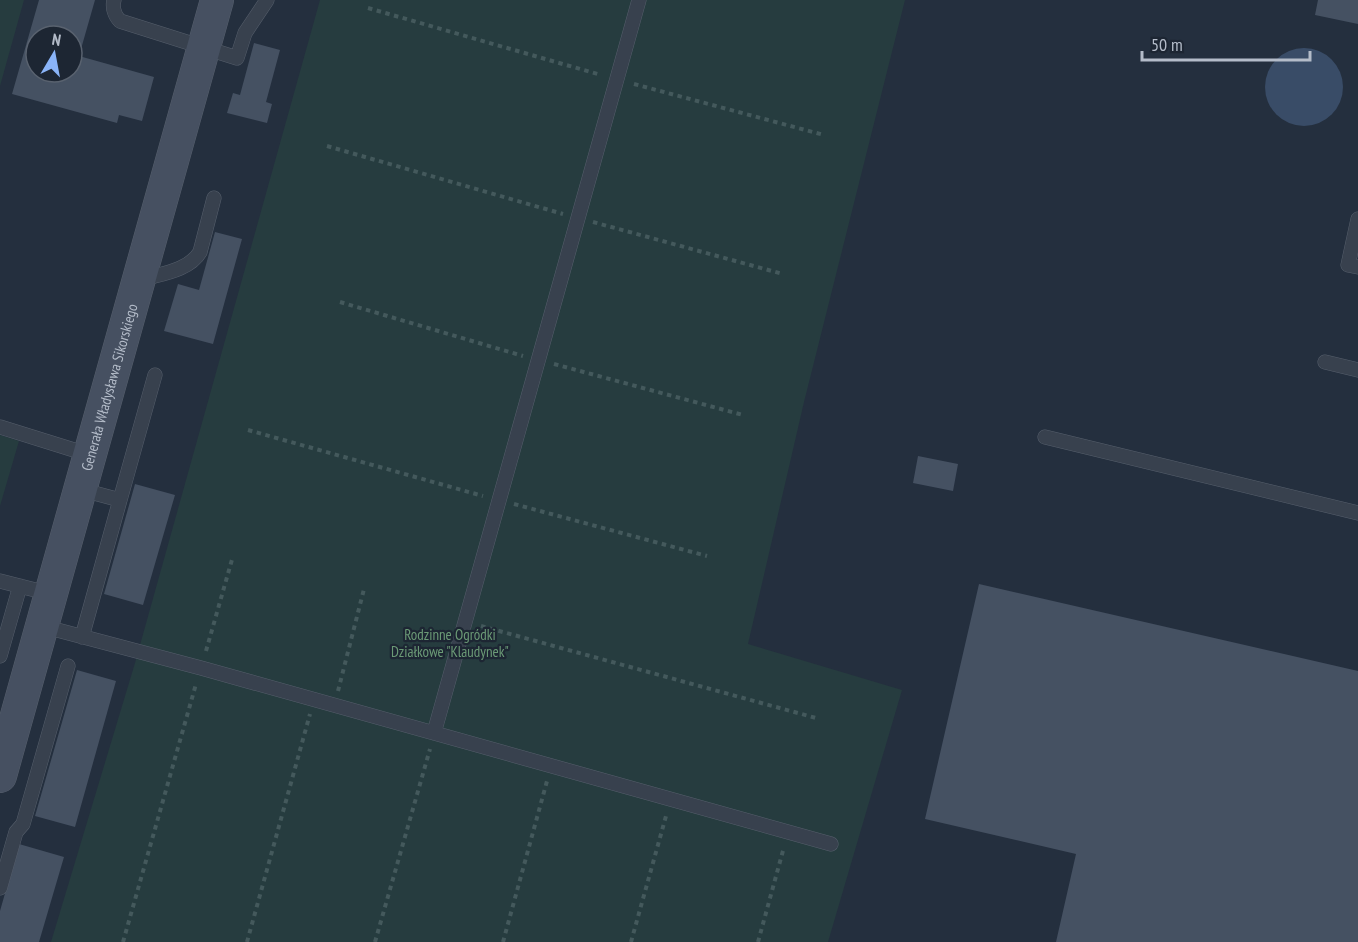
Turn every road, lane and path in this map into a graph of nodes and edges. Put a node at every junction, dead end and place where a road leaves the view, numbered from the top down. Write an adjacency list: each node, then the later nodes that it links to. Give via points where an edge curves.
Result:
1 (114, 0): 6 (lane, via 113,8 120,21)
2 (217, 0): 6 (main road, Generała Władysława Sikorskiego)
3 (267, 0): 6 (lane, via 245,33 237,58)
4 (639, 0): 7 (lane)
5 (368, 8): 7 (path)
6 (204, 48): 15 (main road, Generała Władysława Sikorskiego)
7 (617, 80): 8 (path); 11 (lane)
8 (824, 135)
9 (327, 146): 11 (path)
10 (214, 198): 15 (lane, via 195,260 187,266)
11 (579, 218): 14 (path); 25 (lane)
12 (1358, 219): 13 (lane, via 1348,265)
13 (1358, 267)
14 (783, 274)
15 (138, 280): 22 (main road, Generała Władysława Sikorskiego)
16 (1324, 362): 17 (lane)
17 (1358, 370)
18 (155, 375): 24 (lane)
19 (0, 427): 22 (lane)
20 (248, 430): 25 (path)
21 (1046, 437): 26 (lane)
22 (90, 455): 23 (main road, Generała Władysława Sikorskiego)
23 (80, 489): 24 (lane); 30 (main road, Generała Władysława Sikorskiego)
24 (120, 500): 34 (lane)
25 (499, 500): 28 (path); 32 (lane)
26 (1358, 513)
27 (233, 556): 37 (path)
28 (707, 556)
29 (0, 581): 30 (lane)
30 (36, 590): 33 (main road, Generała Władysława Sikorskiego); 35 (lane)
31 (364, 590): 39 (path)
32 (465, 622): 40 (path); 41 (lane)
33 (42, 626): 34 (lane); 43 (main road, Generała Władysława Sikorskiego)
34 (82, 637): 37 (lane)
35 (0, 656)
36 (68, 666): 47 (lane, via 23,824 16,832)
37 (201, 668): 38 (lane); 48 (path)
38 (315, 700): 39 (lane); 49 (path)
39 (334, 705): 41 (lane)
40 (816, 718)
41 (434, 733): 42 (lane); 50 (path)
42 (551, 766): 44 (lane); 51 (path)
43 (0, 776)
44 (671, 799): 45 (lane); 52 (path)
45 (788, 832): 46 (lane); 53 (path)
46 (831, 844)
47 (0, 888)
48 (123, 942)
49 (247, 942)
50 (375, 942)
51 (503, 942)
52 (631, 942)
53 (758, 942)

